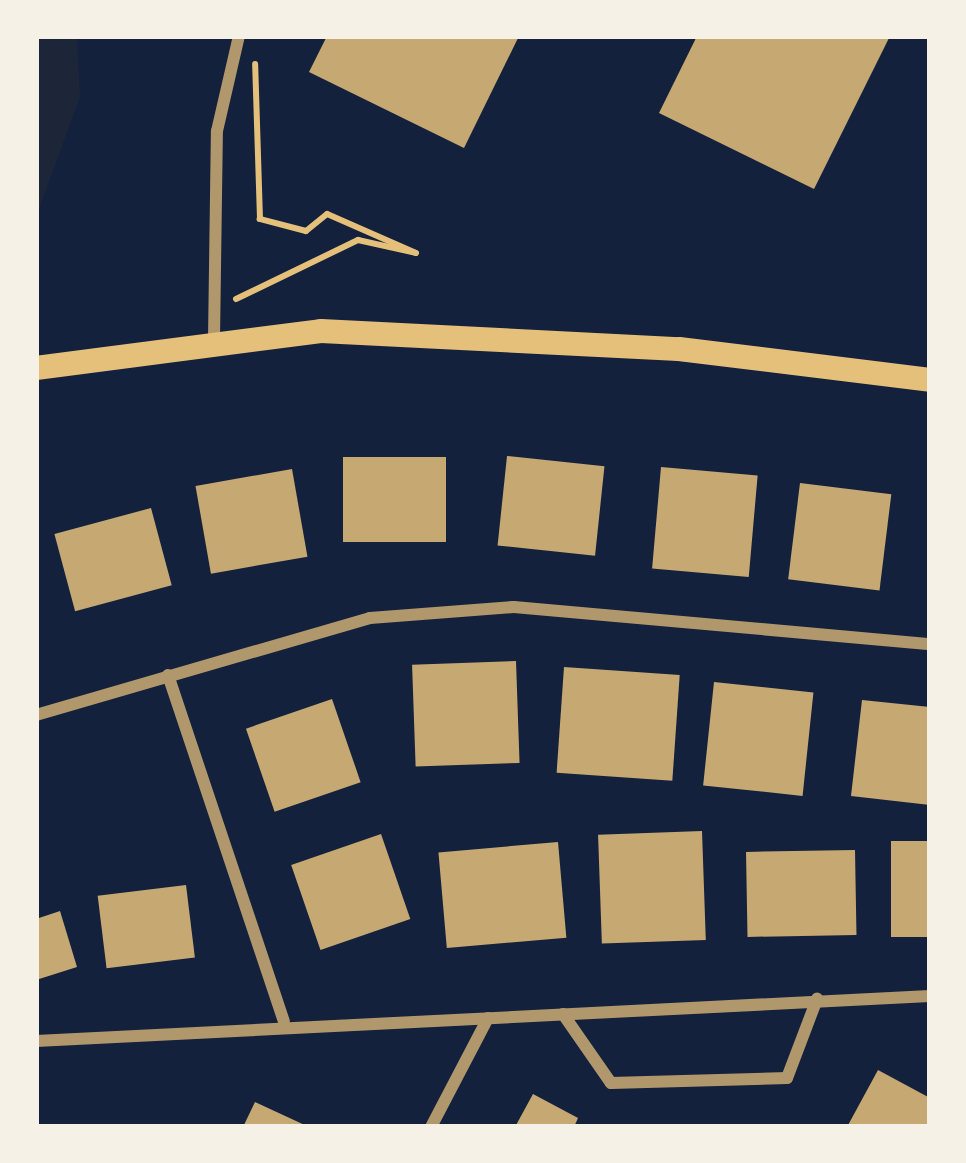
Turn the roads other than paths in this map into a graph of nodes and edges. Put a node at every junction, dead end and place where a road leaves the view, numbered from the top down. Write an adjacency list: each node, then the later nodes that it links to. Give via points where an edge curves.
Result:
1 (239, 36): 2 (street, via 217,131)
2 (214, 339): 3 (main road); 4 (main road, via 321,331 548,341)
3 (36, 368)
4 (930, 380)
5 (930, 644): 6 (street, via 514,608 370,619)
6 (168, 675): 7 (street); 12 (street)
7 (36, 715)
8 (930, 996): 9 (street)
9 (817, 999): 10 (street); 10 (street, via 787,1078 611,1083)
10 (563, 1014): 11 (street)
11 (488, 1018): 12 (street); 14 (street)
12 (284, 1021): 13 (street)
13 (36, 1041)
14 (431, 1127)

